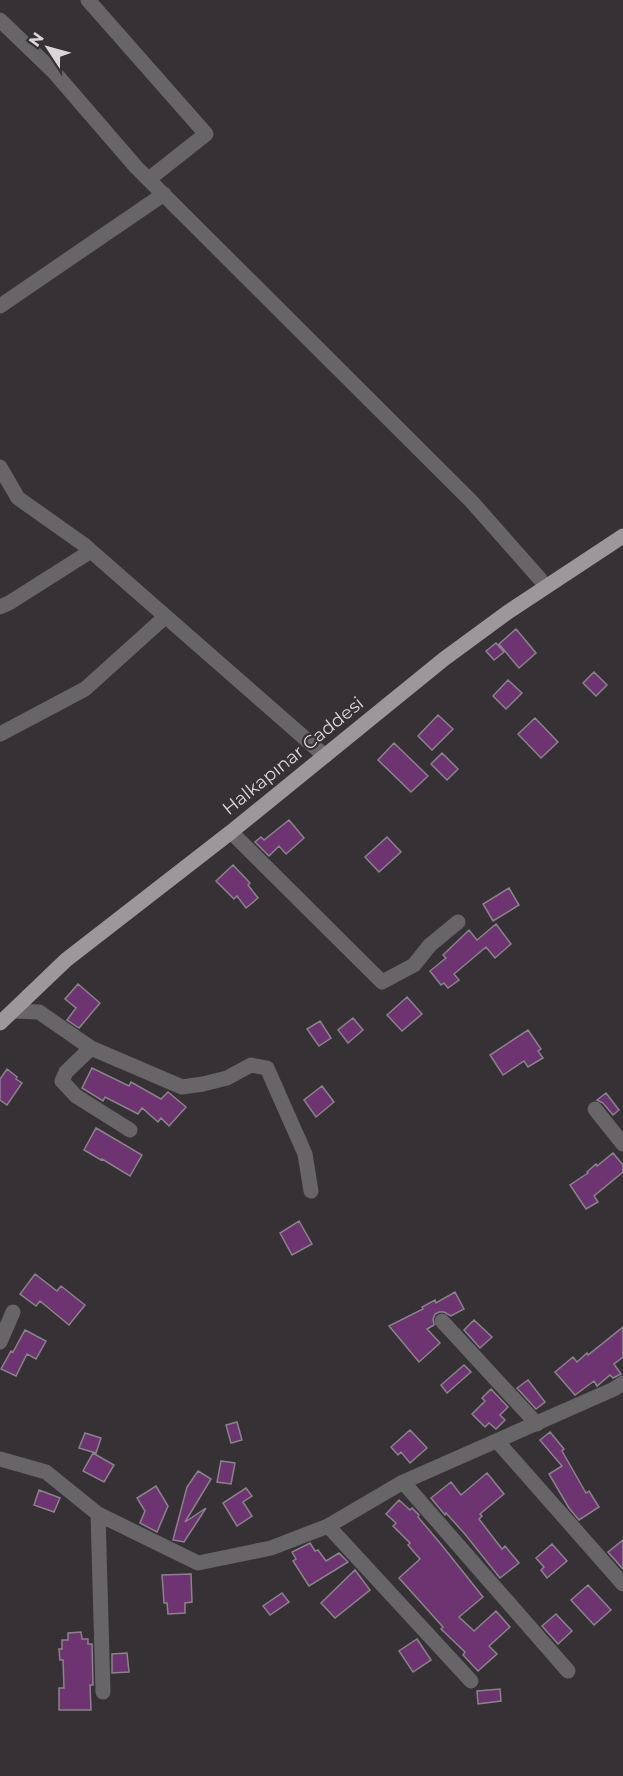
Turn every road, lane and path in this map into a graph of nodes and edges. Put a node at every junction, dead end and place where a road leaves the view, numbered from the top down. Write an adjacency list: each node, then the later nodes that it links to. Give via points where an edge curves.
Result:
1 (88, 0): 3 (street, via 206,134)
2 (0, 20): 3 (street, via 54,72)
3 (149, 179): 4 (street)
4 (164, 194): 5 (street); 9 (street, via 472,502)
5 (0, 306)
6 (0, 466): 8 (street, via 18,498)
7 (623, 536): 13 (main road, Halkapınar Caddesi, via 444,658)
8 (91, 550): 10 (street); 11 (street)
9 (540, 579)
10 (0, 607)
11 (165, 617): 12 (street, via 85,689); 13 (street)
12 (0, 734)
13 (325, 756): 14 (main road, Halkapınar Caddesi)
14 (231, 832): 15 (street, via 382,982 414,965 430,945); 16 (main road, Halkapınar Caddesi, via 74,953)
15 (458, 922)
16 (13, 1011): 17 (main road, Halkapınar Caddesi); 18 (street, via 39,1012)
17 (0, 1023)
18 (91, 1048): 20 (street, via 62,1081 76,1096); 22 (street, via 182,1087 227,1078 251,1065 267,1068 305,1154)
19 (595, 1109): 21 (street)
20 (130, 1130)
21 (623, 1144)
22 (311, 1191)
23 (13, 1312): 25 (street)
24 (442, 1321): 27 (street)
25 (0, 1342)
26 (623, 1383): 27 (street)
27 (537, 1424): 28 (street)
28 (497, 1441): 30 (street); 33 (street)
29 (0, 1459): 31 (street, via 46,1472)
30 (403, 1482): 32 (street); 34 (street)
31 (98, 1514): 32 (street, via 198,1563 271,1548); 36 (street)
32 (328, 1526): 35 (street)
33 (623, 1584)
34 (568, 1671)
35 (471, 1680)
36 (103, 1692)

